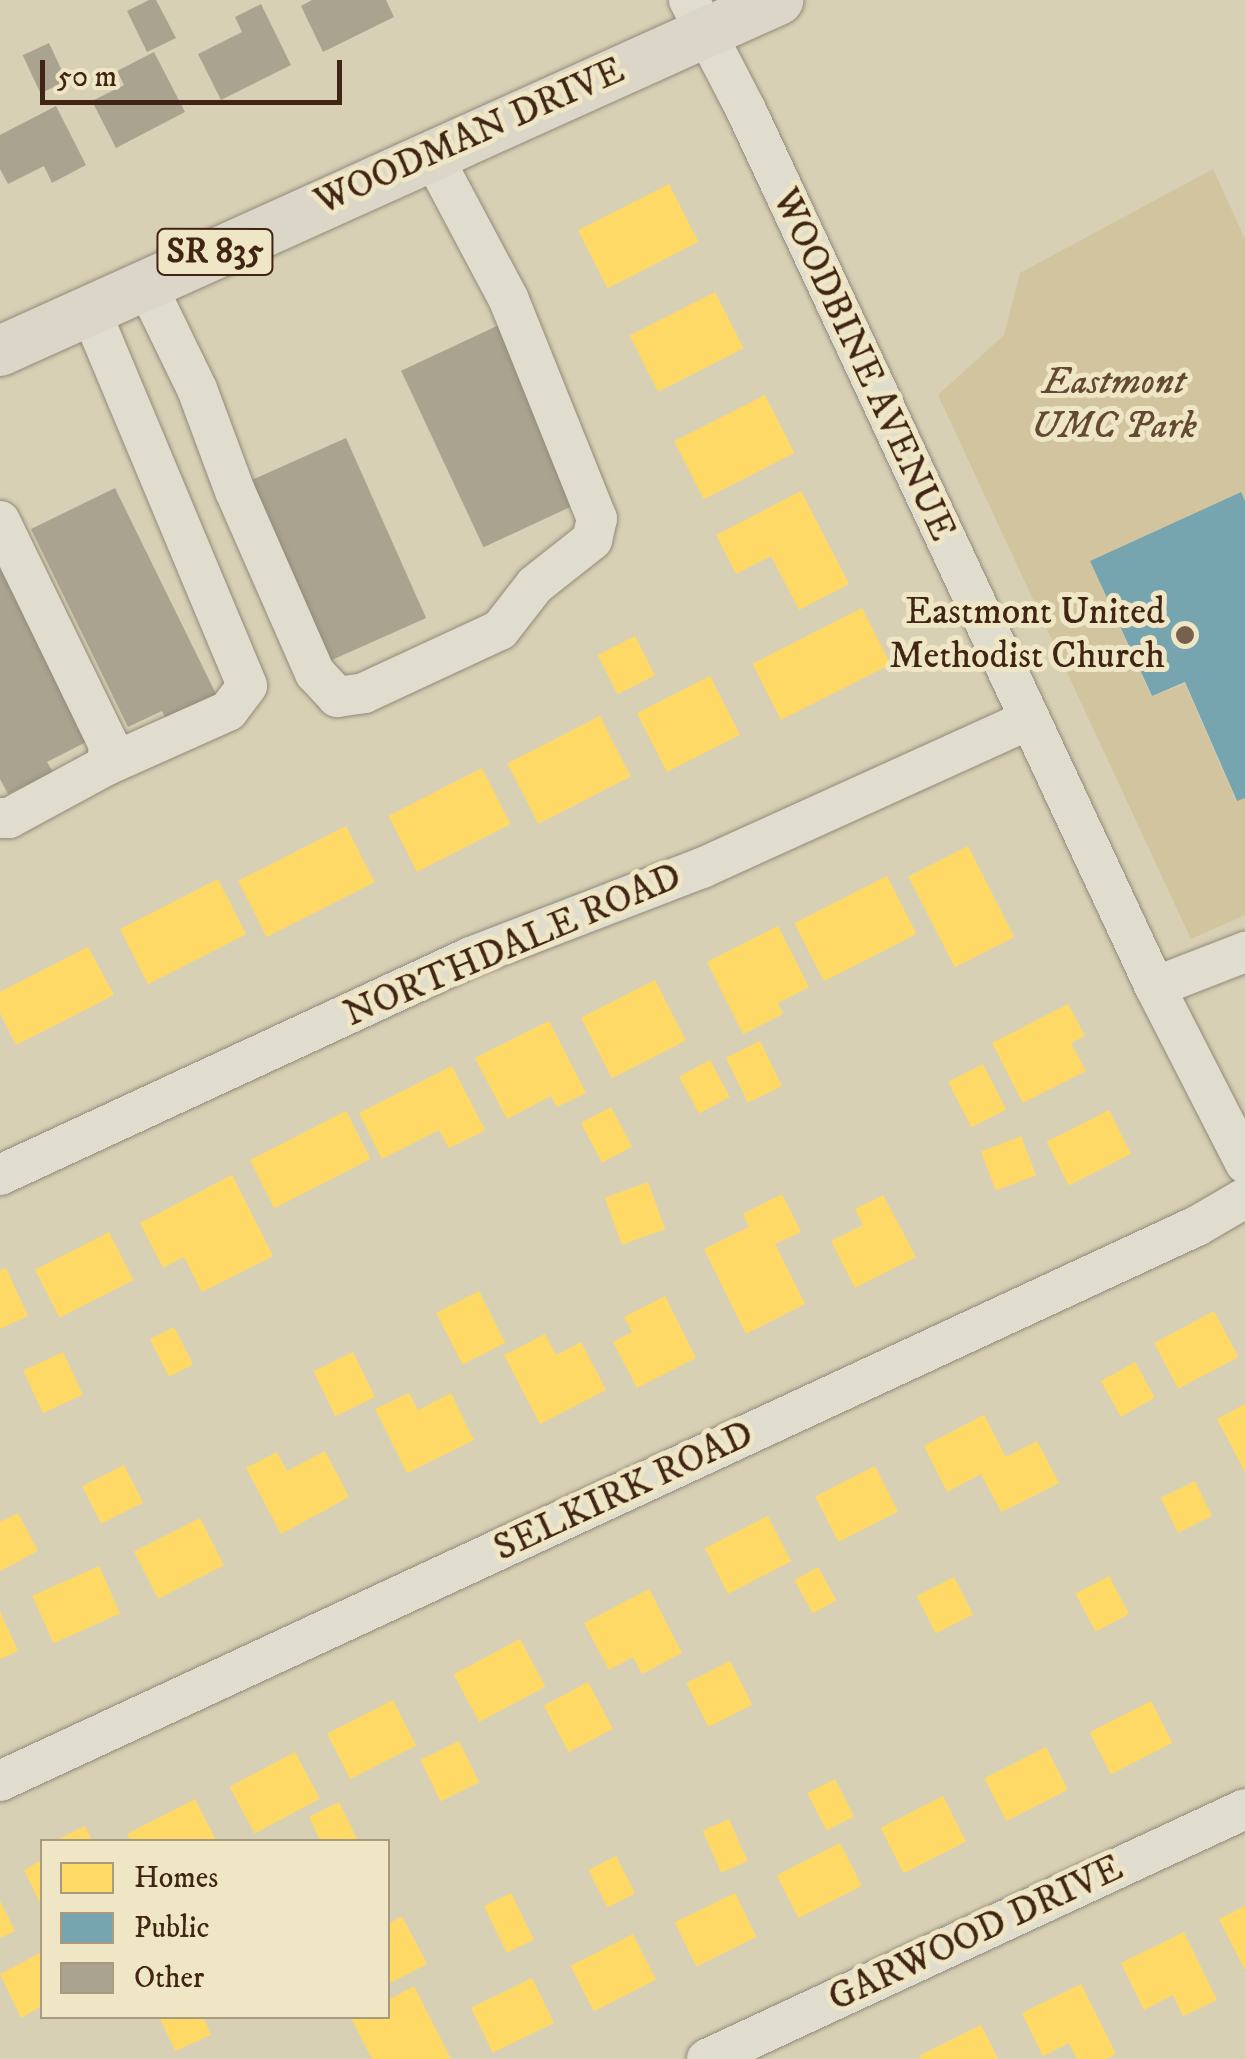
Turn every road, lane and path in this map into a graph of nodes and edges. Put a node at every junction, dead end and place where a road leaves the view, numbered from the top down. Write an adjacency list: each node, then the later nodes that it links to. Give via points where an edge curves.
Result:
1 (778, 0): 2 (main road, WOODMAN DRIVE / SR 835)
2 (697, 16): 3 (main road, WOODMAN DRIVE / SR 835); 8 (street, WOODBINE AVENUE)
3 (431, 153): 4 (main road, WOODMAN DRIVE / SR 835); 4 (street, via 508,298 597,519 592,540 535,585 500,630 381,686 337,697 315,673)
4 (146, 284): 5 (main road, WOODMAN DRIVE / SR 835)
5 (90, 310): 6 (main road, WOODMAN DRIVE / SR 835); 9 (street, via 247,686 228,711)
6 (0, 352)
7 (0, 521): 9 (street, via 108,745)
8 (1028, 720): 12 (street, WOODBINE AVENUE); 14 (street, NORTHDALE ROAD, via 702,868 471,957)
9 (107, 764): 10 (street)
10 (0, 818)
11 (1245, 952): 12 (street)
12 (1155, 988): 13 (street, WOODBINE AVENUE)
13 (1245, 1163)
14 (0, 1174)
15 (1245, 1198): 16 (street, SELKIRK ROAD, via 1198,1226)
16 (0, 1781)
17 (1245, 1809): 18 (street, GARWOOD DRIVE)
18 (707, 2059)

